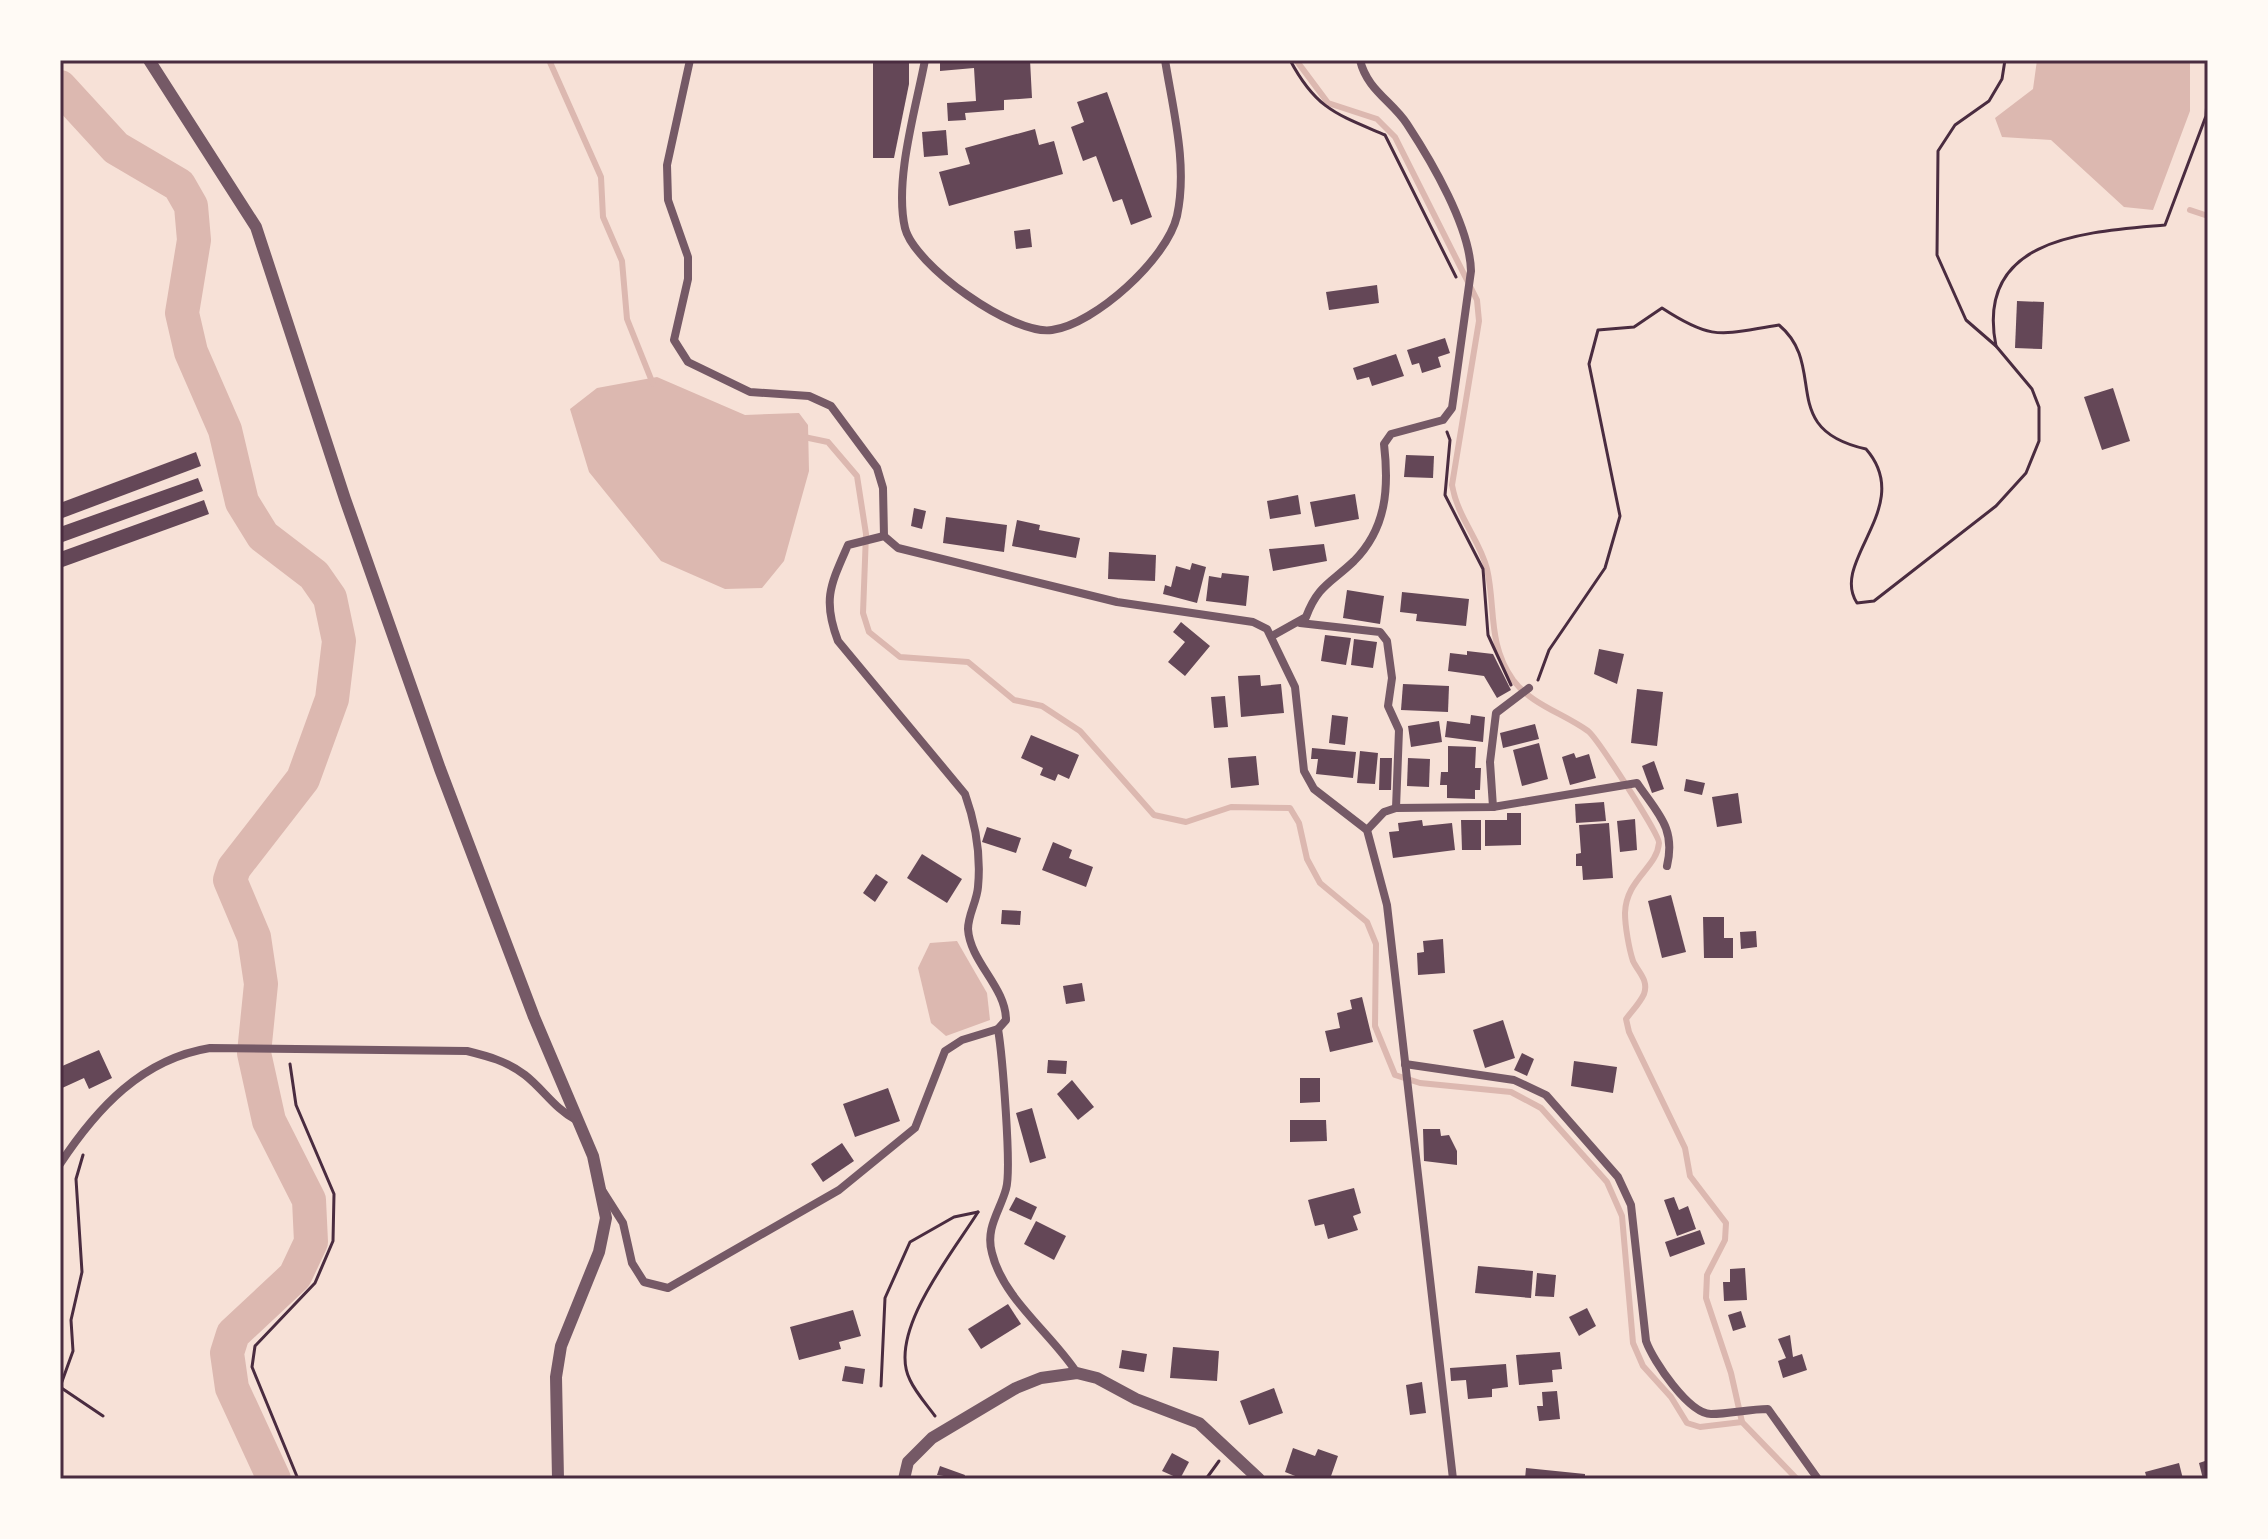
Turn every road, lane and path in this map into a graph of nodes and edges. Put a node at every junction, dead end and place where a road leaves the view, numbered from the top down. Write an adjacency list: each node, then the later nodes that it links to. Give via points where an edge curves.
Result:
1 (149, 60): 25 (street, via 256,227 440,769 534,1017)
2 (690, 60): 12 (street, via 667,165 668,200 688,257 674,340 688,362 750,392 809,396 831,406 877,468)
3 (925, 60): 4 (street, via 902,205 906,230 920,257 950,282 1023,327 1049,331 1074,325 1114,299 1159,252 1177,218 1181,167)
4 (1165, 60)
5 (1290, 60): 9 (path, via 1304,86 1330,111 1385,135)
6 (1360, 60): 9 (street, via 1378,96 1406,122 1464,229 1471,271)
7 (2005, 60): 10 (path, via 2002,79 1989,101 1955,125 1938,151 1937,255 1966,320)
8 (2208, 84): 10 (path, via 2206,116 2165,225 2087,232 2049,241 2025,256 2000,285 1990,317)
9 (1468, 300): 11 (street, via 1452,408)
10 (1996, 346): 15 (path, via 2032,389 2039,407 2039,441 2026,473 1996,506 1874,601 1857,603 1851,579 1879,507 1883,475 1866,449 1839,443 1811,417 1796,340 1779,325 1719,335 1695,330 1662,308 1634,327 1598,330 1589,364 1620,516 1605,568 1549,650)
11 (1443, 420): 13 (street, via 1391,434 1384,444 1389,484 1384,514 1357,558 1315,594); 17 (path, via 1450,440 1445,495 1483,569 1488,635)
12 (884, 536): 14 (street, via 898,548 1117,602 1253,622); 22 (street, via 848,545 828,591 829,618 838,641 965,794 975,821 978,886 968,927 1006,1007 1006,1020)
13 (1300, 623): 14 (street); 19 (street, via 1380,632 1387,641 1392,678 1388,706 1399,730)
14 (1272, 636): 20 (street, via 1295,687 1304,771 1314,789)
15 (1537, 682)
16 (1529, 688): 17 (street)
17 (1516, 695): 18 (street, via 1496,713 1490,762)
18 (1493, 807): 19 (street); 21 (street, via 1637,783 1668,828 1672,845)
19 (1396, 808): 20 (street, via 1384,812)
20 (1367, 830): 24 (street, via 1387,905)
21 (1667, 866)
22 (998, 1029): 28 (street, via 945,1051 915,1128 839,1190 668,1288 644,1282 638,1273 623,1223); 29 (street, via 1007,1187 994,1214 992,1255 1016,1297)
23 (288, 1049): 25 (street, via 467,1051 499,1059); 26 (street, via 182,1052 157,1063 109,1100); 33 (path, via 296,1105 334,1194 333,1241 315,1283 255,1346 252,1367)
24 (1405, 1064): 37 (street); 38 (street, via 1514,1080 1546,1095 1618,1177 1631,1205 1652,1359 1697,1410 1710,1414 1768,1409)
25 (581, 1123): 28 (street)
26 (82, 1131): 27 (street); 31 (path, via 83,1157 76,1179 82,1272 71,1320 73,1351 60,1387)
27 (60, 1164)
28 (602, 1189): 34 (street, via 606,1218 599,1252 561,1346 556,1377)
29 (1077, 1373): 32 (street, via 1016,1388); 36 (street, via 1199,1423)
30 (881, 1386): 32 (path, via 885,1298 910,1242 954,1217 978,1212 915,1312 906,1345 908,1378)
31 (103, 1416)
32 (945, 1431): 35 (street, via 908,1462)
33 (298, 1479)
34 (558, 1479)
35 (904, 1479)
36 (1259, 1479)
37 (1453, 1479)
38 (1818, 1479)

